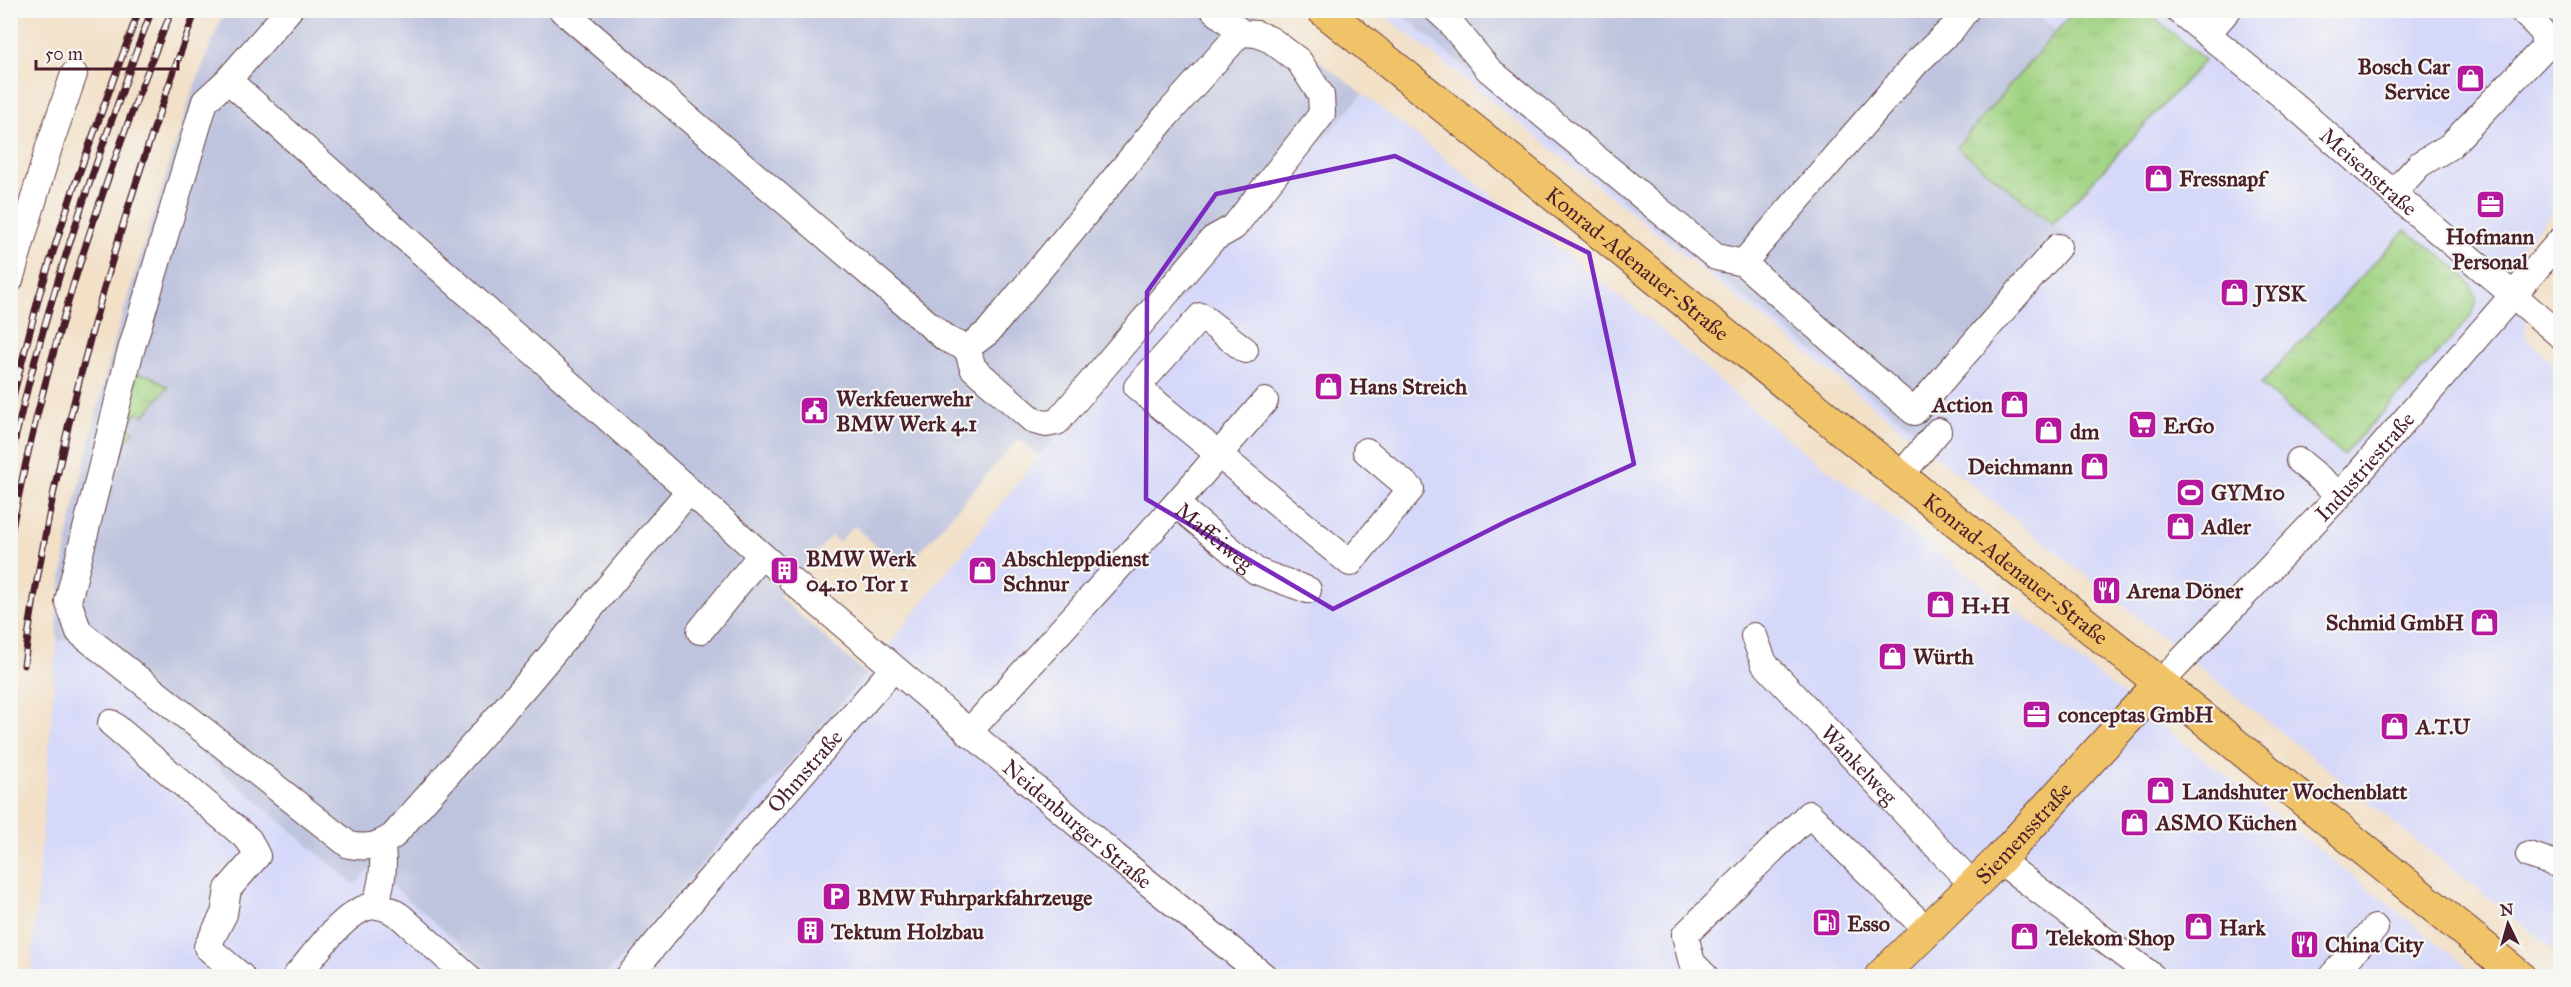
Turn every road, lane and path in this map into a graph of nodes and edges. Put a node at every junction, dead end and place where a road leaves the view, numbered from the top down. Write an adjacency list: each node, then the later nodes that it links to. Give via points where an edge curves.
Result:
1 (289, 10): 13 (street)
2 (562, 10): 21 (street, via 946,339)
3 (1214, 10): 10 (street)
4 (1323, 10): 28 (main road, Konrad-Adenauer-Straße)
5 (1966, 10): 17 (street)
6 (2178, 10): 11 (street, Meisenstraße)
7 (2228, 10): 11 (street)
8 (1448, 14): 17 (street, via 1490,70 1716,257)
9 (2525, 14): 14 (street, via 2542,30 2543,49 2450,146 2420,164)
10 (1241, 32): 21 (street, via 1167,115 988,332); 21 (street, via 1271,40 1299,61 1321,95 1322,114 1234,227 1213,239 1057,422 1034,421 973,368)
11 (2207, 34): 14 (street, Meisenstraße)
12 (74, 74): 18 (street)
13 (228, 80): 29 (street); 40 (street, via 205,101 129,357 68,601 79,632 349,845 366,848)
14 (2393, 194): 19 (street, Meisenstraße)
15 (2560, 241): 19 (street, Industriestraße)
16 (2058, 247): 17 (street, via 1914,412)
17 (1743, 263)
18 (12, 267)
19 (2514, 297): 20 (street, Meisenstraße); 30 (street, Industriestraße)
20 (2560, 335)
21 (967, 348)
22 (1245, 350): 26 (street, via 1201,316 1137,387)
23 (1265, 401): 26 (street)
24 (1938, 430): 28 (street)
25 (1366, 451): 26 (street, via 1412,489 1350,563)
26 (1218, 454): 31 (street)
27 (2300, 461): 30 (street)
28 (1901, 475): 37 (main road, Konrad-Adenauer-Straße)
29 (688, 491): 32 (street); 40 (street, via 526,685 393,836)
30 (2340, 495): 37 (street, Industriestraße)
31 (1176, 504): 33 (street, Maffeiweg, via 1256,571); 39 (street, Maffeiweg)
32 (776, 567): 34 (street); 36 (street)
33 (1308, 590)
34 (700, 631)
35 (1754, 636): 44 (street, Wankelweg, via 1764,663)
36 (893, 669): 39 (street, Neidenburger Straße); 51 (street, Ohmstraße)
37 (2160, 683): 42 (main road, Siemensstraße); 57 (main road, Konrad-Adenauer-Straße)
38 (111, 723): 48 (street, via 249,840 257,856 228,889 224,914 207,947)
39 (969, 733): 52 (street, Neidenburger Straße)
40 (381, 844): 45 (street, via 383,877)
41 (2529, 855): 43 (street)
42 (1999, 861): 44 (main road, Siemensstraße); 55 (street)
43 (2560, 865)
44 (1974, 886): 47 (main road, Siemensstraße)
45 (376, 905): 49 (street, via 351,915); 50 (street, via 400,916)
46 (2375, 928): 56 (street)
47 (1928, 931): 53 (street, via 1809,814 1686,935 1692,963); 54 (main road, Siemensstraße)
48 (241, 976)
49 (296, 976)
50 (467, 976)
51 (629, 976)
52 (1263, 976)
53 (1705, 976)
54 (1881, 976)
55 (2152, 976)
56 (2332, 976)
57 (2519, 976)

